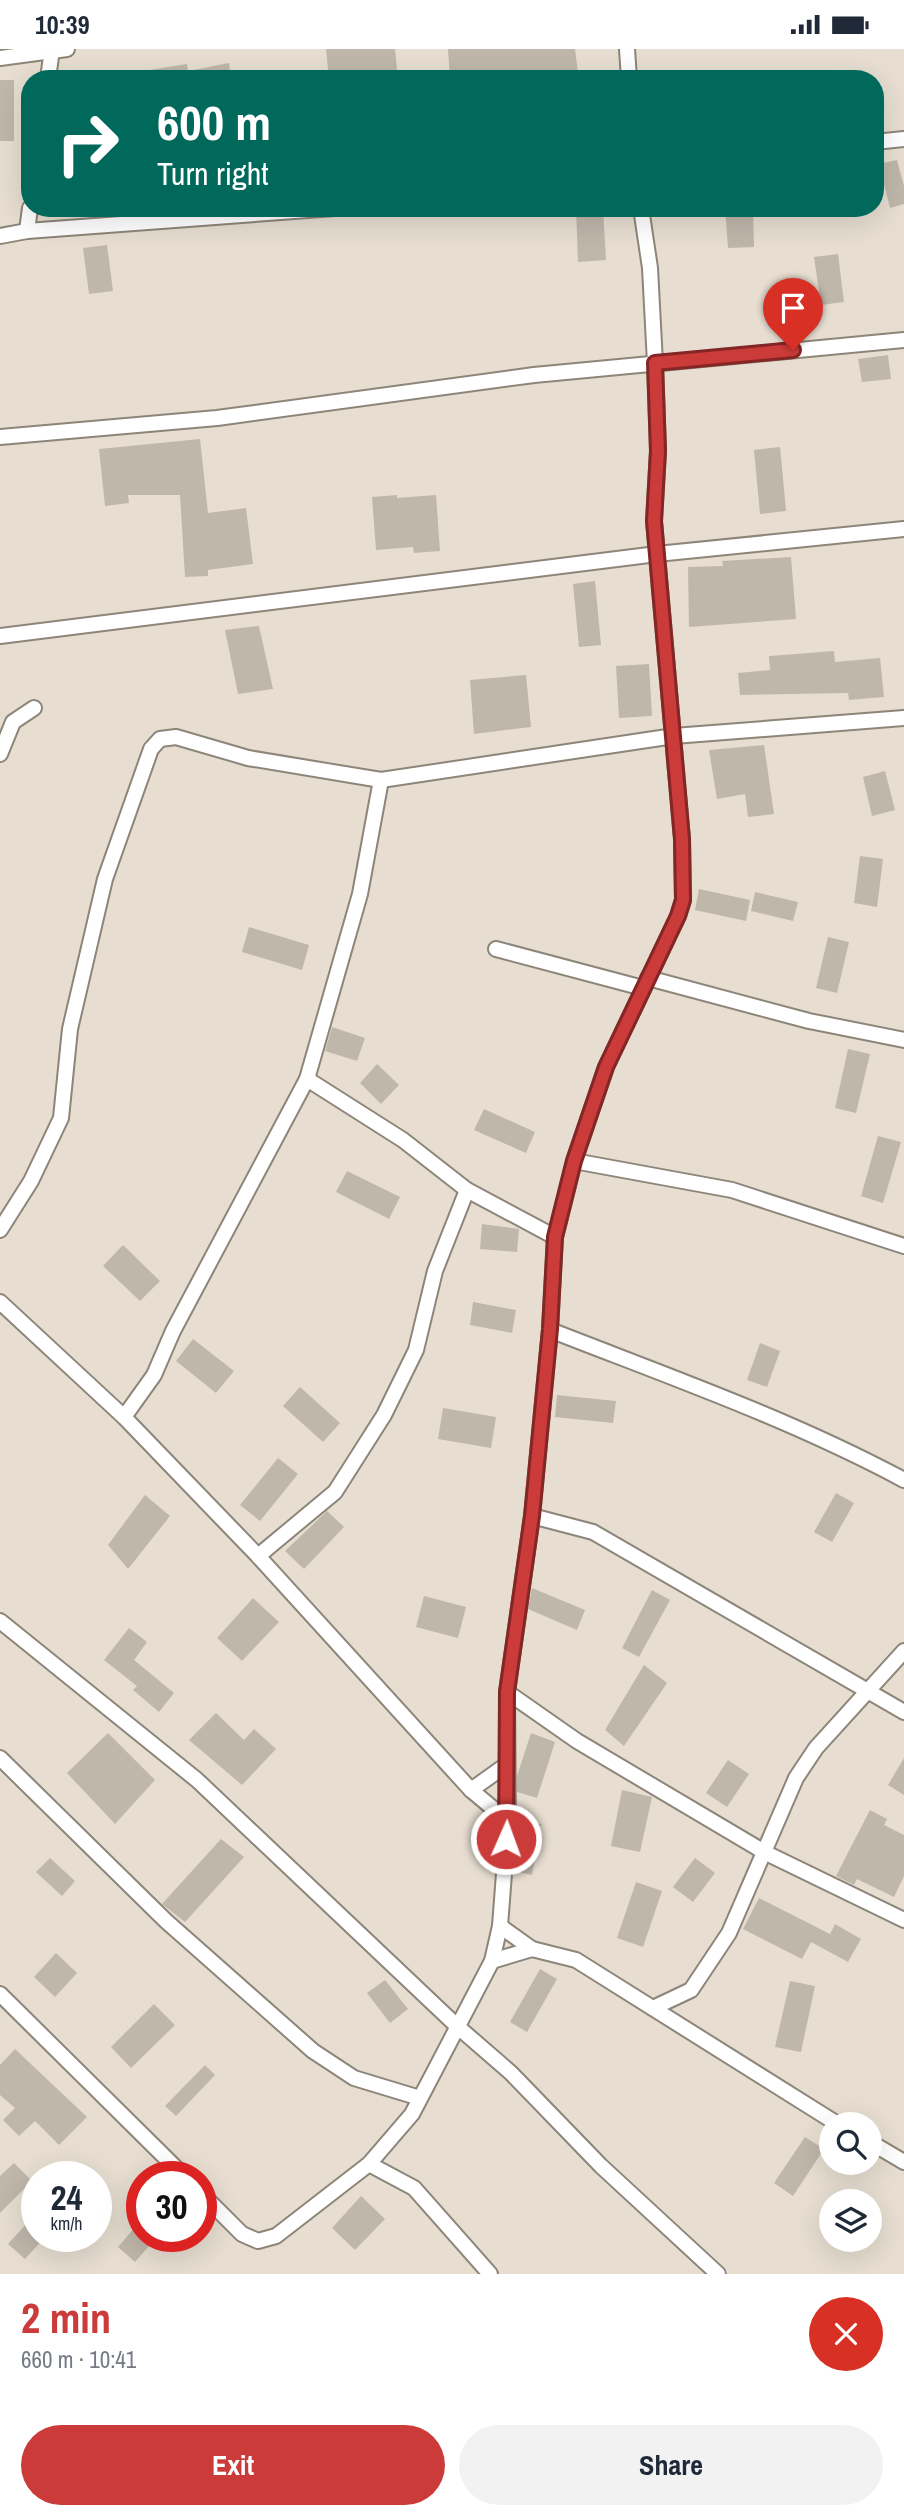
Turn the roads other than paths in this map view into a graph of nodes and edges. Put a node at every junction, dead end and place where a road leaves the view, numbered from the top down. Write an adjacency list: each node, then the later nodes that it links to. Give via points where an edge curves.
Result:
1 (68, 49): 3 (street)
2 (627, 49): 6 (street)
3 (52, 50): 4 (street); 5 (street)
4 (0, 58)
5 (49, 70)
6 (628, 70)
7 (904, 139): 8 (street)
8 (884, 141)
9 (29, 217): 12 (street)
10 (214, 217): 12 (street)
11 (642, 217): 15 (street)
12 (27, 231): 13 (street)
13 (0, 236)
14 (904, 340): 15 (street)
15 (655, 363): 16 (street, via 216,418); 18 (street)
16 (0, 437)
17 (904, 529): 18 (street)
18 (657, 554): 19 (street); 22 (street)
19 (0, 636)
20 (34, 708): 23 (street, via 13,722)
21 (904, 718): 22 (street)
22 (674, 736): 24 (street); 26 (street, via 683,900)
23 (0, 754)
24 (381, 780): 28 (street, via 360,894); 31 (street, via 248,758 176,737 160,739 151,748 105,879 70,1029 61,1118 31,1181)
25 (496, 949): 26 (street)
26 (645, 983): 27 (street); 29 (street, via 606,1067)
27 (904, 1039)
28 (307, 1079): 30 (street, via 403,1140); 36 (street, via 173,1331 155,1375)
29 (574, 1161): 32 (street); 33 (street, via 732,1190)
30 (467, 1190): 32 (street); 39 (street, via 435,1271 416,1350 384,1415 335,1492)
31 (0, 1230)
32 (555, 1237): 35 (street)
33 (904, 1246)
34 (0, 1302): 36 (street)
35 (550, 1329): 37 (street, via 744,1403); 38 (street)
36 (124, 1417): 39 (street)
37 (904, 1480)
38 (532, 1516): 42 (street, via 593,1532); 43 (street)
39 (258, 1556): 47 (street)
40 (0, 1621): 56 (street, via 197,1780)
41 (904, 1651): 42 (street)
42 (866, 1690): 44 (street); 49 (street, via 796,1778)
43 (507, 1692): 46 (street); 49 (street, via 577,1741)
44 (904, 1711)
45 (0, 1758): 57 (street, via 166,1921 313,2051 354,2078)
46 (506, 1765): 47 (street); 48 (street)
47 (471, 1790): 48 (street)
48 (508, 1821): 51 (street)
49 (766, 1853): 50 (street); 55 (street, via 729,1933 691,1990)
50 (904, 1920)
51 (500, 1926): 52 (street); 53 (street)
52 (532, 1949): 53 (street); 55 (street, via 576,1960)
53 (492, 1961): 56 (street)
54 (0, 1994): 60 (street)
55 (653, 2008): 58 (street)
56 (458, 2027): 57 (street); 65 (street)
57 (420, 2098): 62 (street)
58 (819, 2112)
59 (882, 2149): 61 (street)
60 (169, 2161)
61 (904, 2162)
62 (369, 2164): 63 (street, via 276,2236 258,2241 242,2234); 64 (street, via 414,2188)
63 (217, 2209)
64 (484, 2272)
65 (718, 2274)

